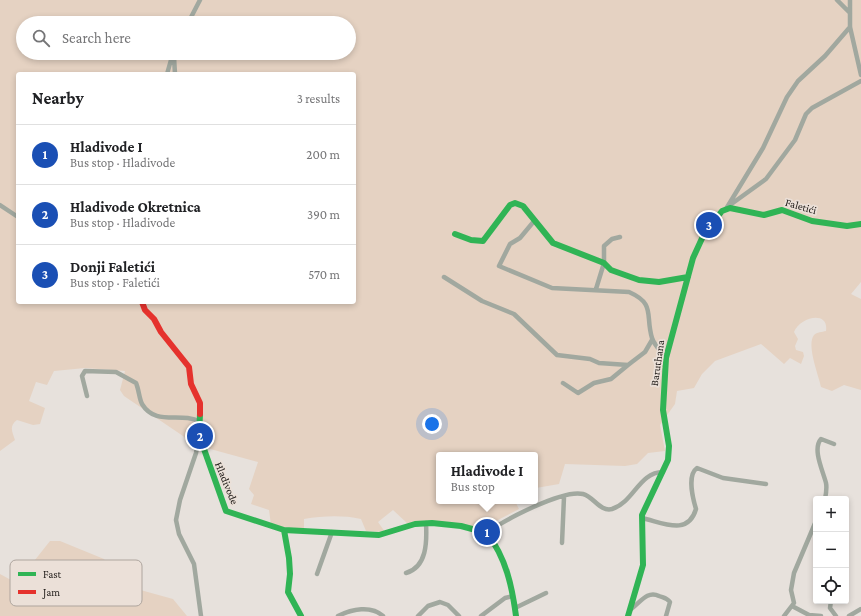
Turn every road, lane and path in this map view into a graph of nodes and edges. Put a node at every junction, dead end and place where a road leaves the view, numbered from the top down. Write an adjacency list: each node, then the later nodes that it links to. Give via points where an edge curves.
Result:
1 (200, 0): 5 (street)
2 (837, 0): 4 (street)
3 (850, 0): 4 (street)
4 (850, 13): 6 (street)
5 (192, 16)
6 (850, 27): 11 (street); 14 (street, via 825,56 798,81 787,97 763,148)
7 (172, 60): 9 (street)
8 (174, 60): 10 (street)
9 (168, 72)
10 (175, 72)
11 (861, 75)
12 (861, 81): 14 (street, via 812,108 806,114 795,140 766,179)
13 (0, 205): 15 (street)
14 (726, 209): 17 (street, Faletići, via 737,208 764,215 782,210 812,221 847,226); 22 (street, Baruthana, via 715,218 704,234)
15 (16, 216)
16 (535, 220): 18 (street, via 522,206 512,203 483,241); 20 (street, via 554,243); 23 (street, via 520,238 510,244 499,266 552,288)
17 (861, 224)
18 (455, 234)
19 (620, 237): 20 (street, via 612,239 604,246)
20 (604, 263): 22 (street, via 611,270 639,280 659,282); 23 (street)
21 (444, 277): 27 (street, via 482,301 514,314 557,355 590,359 599,363)
22 (688, 277): 26 (street, Baruthana)
23 (596, 289): 25 (street, via 629,292 638,296 650,311)
24 (143, 304): 30 (street, Hladivode, via 189,367 191,384 200,403)
25 (652, 340): 26 (street); 27 (street, via 645,352)
26 (666, 358): 33 (street, Baruthana, via 663,410 669,452)
27 (628, 365): 28 (street, via 611,379 594,383 578,393)
28 (563, 383)
29 (87, 396): 30 (street, via 82,376 84,371 116,372 136,383 143,405 154,416 188,417)
30 (200, 422): 31 (street, Hladivode)
31 (199, 436): 40 (street, Hladivode, via 226,512); 53 (street, via 176,520 179,534 194,564)
32 (834, 444): 35 (street, via 821,439 818,443)
33 (663, 472): 36 (street, via 649,475 614,509 601,507 583,494); 37 (street, Baruthana, via 646,504)
34 (766, 484): 37 (street, via 723,478 697,468 692,477 696,509 692,520 676,526)
35 (826, 496)
36 (563, 497): 42 (street, via 510,518); 43 (street)
37 (642, 518): 52 (street, Baruthana, via 643,565)
38 (426, 524): 41 (street, Hladivode, via 416,524 379,535); 42 (street, Hladivode); 44 (street, via 426,549 414,571)
39 (813, 528): 49 (street, via 794,573)
40 (284, 530): 41 (street, Hladivode); 54 (street, via 289,558 288,592)
41 (332, 532): 45 (street)
42 (487, 533): 47 (street, via 503,560)
43 (562, 543)
44 (406, 573)
45 (317, 574)
46 (546, 593): 50 (street)
47 (513, 596): 50 (street); 59 (street, via 505,598)
48 (830, 604): 64 (street)
49 (792, 606): 62 (street); 63 (street, via 809,615)
50 (515, 608): 60 (street)
51 (861, 609): 65 (street)
52 (629, 613): 61 (street, via 648,594 654,594 670,602)
53 (201, 616)
54 (301, 616)
55 (338, 616): 56 (street, via 355,610 371,609)
56 (383, 616)
57 (418, 616): 58 (street, via 428,606 440,602 448,605)
58 (459, 616)
59 (481, 616)
60 (516, 616)
61 (666, 616)
62 (784, 616)
63 (821, 616)
64 (836, 616)
65 (849, 616)

